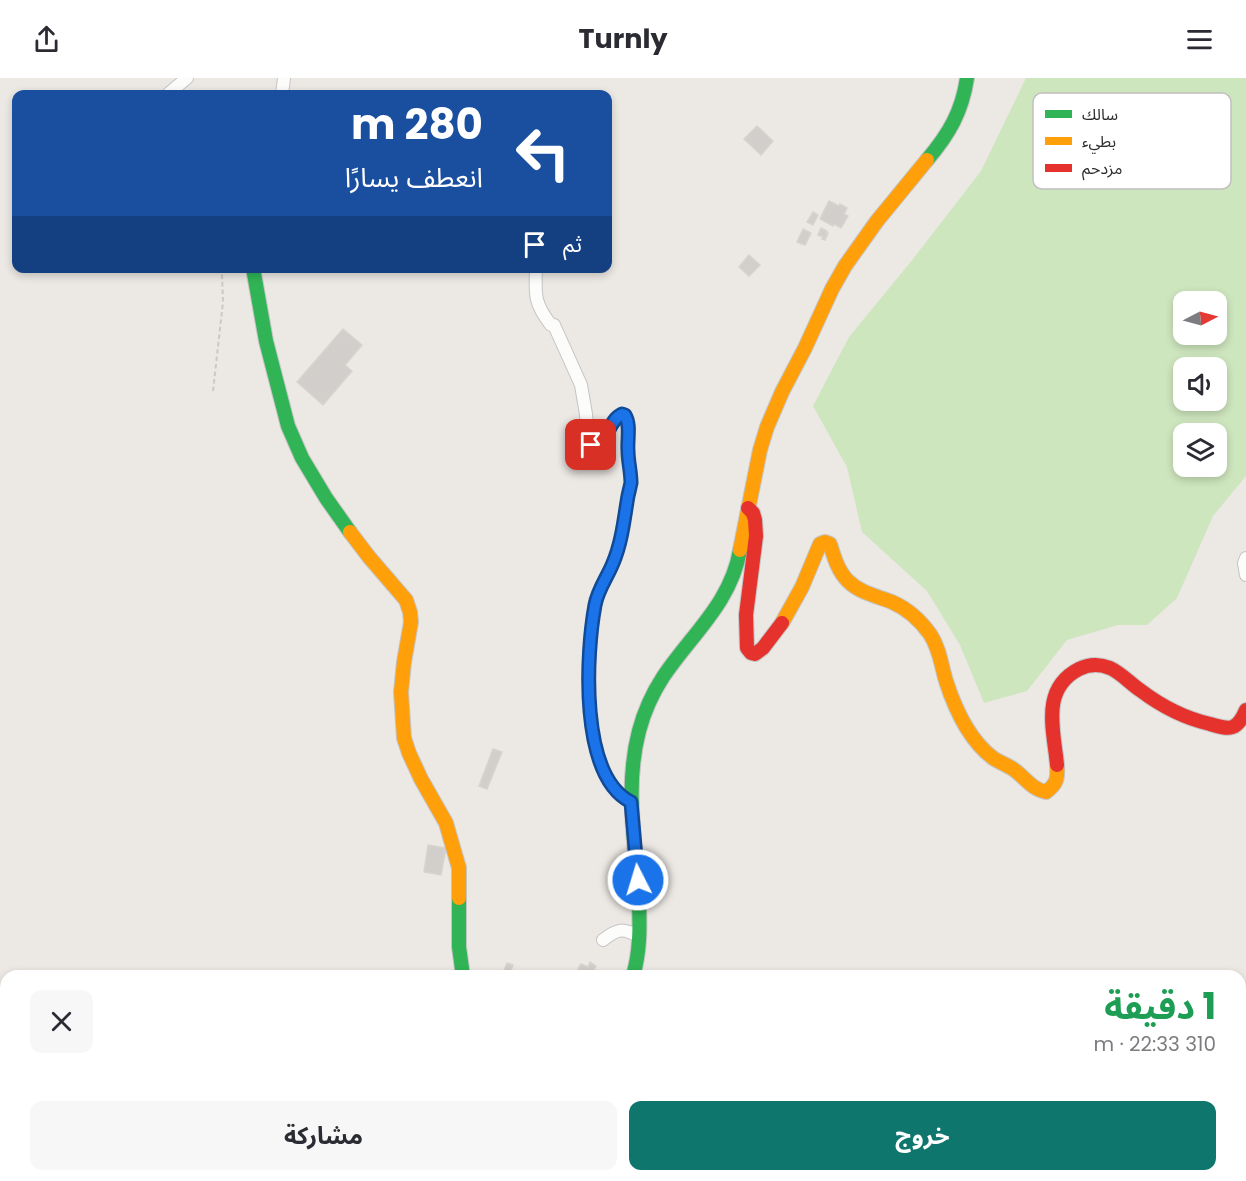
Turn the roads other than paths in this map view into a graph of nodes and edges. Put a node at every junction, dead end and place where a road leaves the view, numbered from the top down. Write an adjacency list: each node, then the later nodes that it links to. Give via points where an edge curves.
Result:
1 (187, 78): 3 (street)
2 (967, 78): 6 (street, via 966,90 946,136 854,252 832,286 770,419 756,459)
3 (173, 90)
4 (254, 273): 13 (street, via 288,426 302,458 342,521 406,600 410,612 401,692 404,738 454,847 459,868)
5 (535, 273): 10 (street, via 537,303 554,325 581,385 588,443 602,443 619,415 625,415 629,424 631,483 622,534 595,604 588,668 590,715 598,756 609,781 622,798)
6 (747, 506): 9 (street, via 753,513 756,536 746,615 750,653 763,650 790,608 820,544 830,544 837,565 856,588 901,606 928,631 937,645 945,679 966,728 991,756 1039,792 1054,786 1058,774 1050,709 1054,695 1062,682 1085,666 1108,666 1158,703 1195,720 1231,729 1241,723); 10 (street, via 734,576 723,598 656,687 647,707 636,748)
7 (1246, 558): 8 (street)
8 (1246, 575)
9 (1246, 710)
10 (631, 802): 11 (street)
11 (640, 937): 12 (street, via 620,930); 14 (street)
12 (603, 940)
13 (462, 970)
14 (634, 970)

